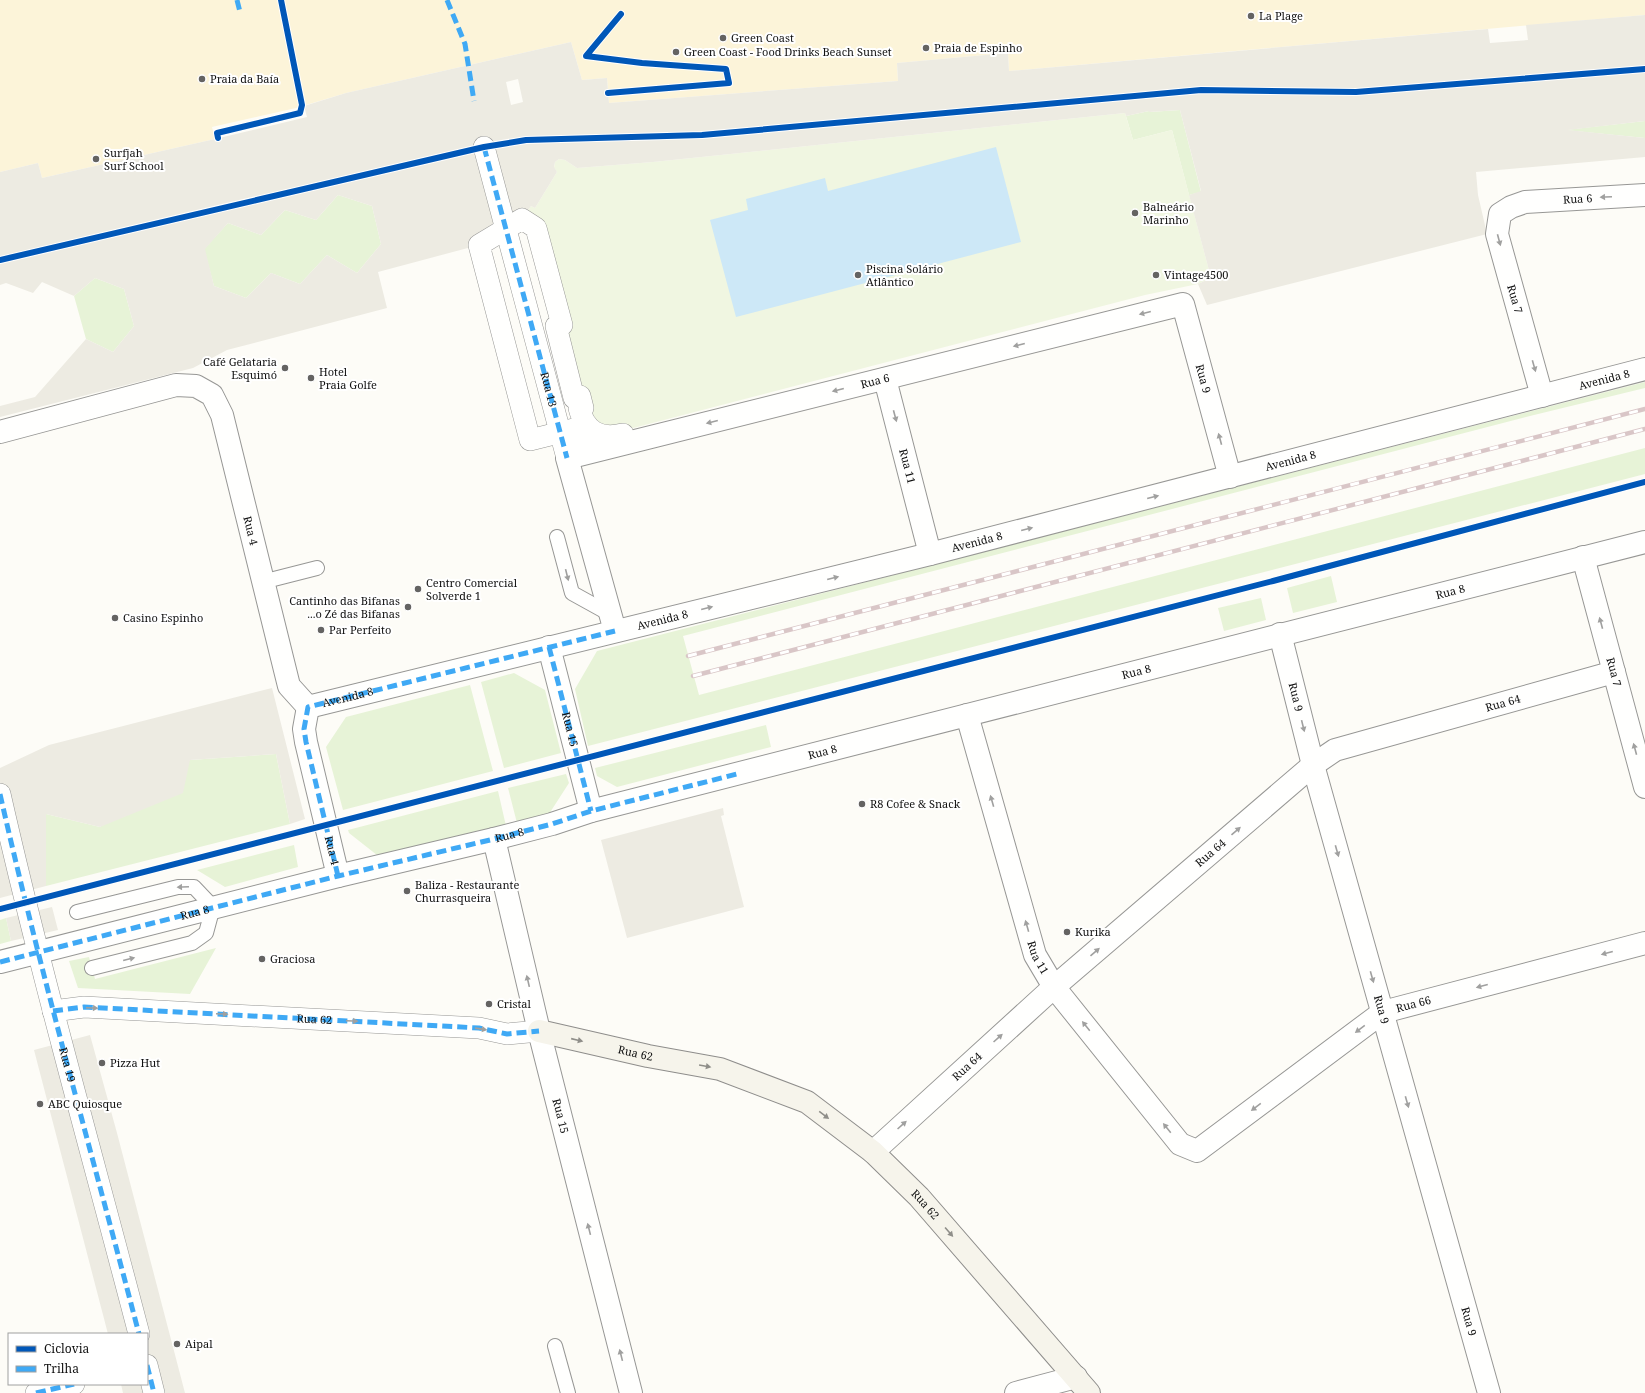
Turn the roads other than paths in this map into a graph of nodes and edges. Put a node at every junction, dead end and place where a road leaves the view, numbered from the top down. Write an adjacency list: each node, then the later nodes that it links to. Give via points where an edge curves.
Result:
1 (484, 147): 4 (street, Rua 13)
2 (1645, 194): 3 (street, Rua 6, one-way to 3, via 1525,202)
3 (1510, 207): 8 (street, Rua 7, one-way to 8, via 1500,214 1497,234)
4 (505, 230): 10 (street, Rua 13); 10 (street, via 479,245 530,440); 10 (street, via 522,219 536,228 562,325 556,326 574,398 580,396 583,408 579,408 587,426 604,436 623,434 624,439 584,450 578,428)
5 (1183, 304): 7 (street, Rua 6, one-way to 7); 12 (street, Rua 9, one-way to 5)
6 (1645, 369): 8 (street, Avenida 8)
7 (885, 379): 11 (street, Rua 6, one-way to 11); 15 (street, Rua 11, one-way to 15)
8 (1542, 396): 12 (street, Avenida 8)
9 (0, 432): 18 (street, Rua 4, via 176,385 196,386 207,392 212,395 222,415)
10 (560, 432): 11 (street, Rua 13)
11 (567, 458): 19 (street, Rua 13)
12 (1230, 477): 15 (street, Avenida 8, one-way to 12)
13 (557, 537): 19 (lane, one-way to 19, via 572,593)
14 (1645, 542): 16 (street, Rua 8)
15 (930, 554): 19 (street, Avenida 8, one-way to 15)
16 (1583, 557): 20 (street, Rua 8); 22 (street, Rua 7, one-way to 16)
17 (317, 568): 18 (lane)
18 (262, 582): 23 (street, Rua 4, via 289,686)
19 (613, 623): 21 (street, Avenida 8)
20 (1280, 634): 24 (street, Rua 8); 25 (street, Rua 9, one-way to 25)
21 (549, 647): 23 (street, Avenida 8); 28 (street, Rua 15)
22 (1614, 672): 25 (street, Rua 64, via 1335,750); 26 (street, Rua 7, one-way to 22)
23 (308, 707): 30 (street, Rua 4, via 304,729 306,742)
24 (967, 715): 28 (street, Rua 8); 37 (street, Rua 11, one-way to 24, via 1035,955)
25 (1313, 765): 37 (street, Rua 64, one-way to 25); 39 (street, Rua 9, one-way to 39)
26 (1645, 787)
27 (0, 794): 34 (street, Rua 19)
28 (591, 811): 29 (street, Rua 8)
29 (494, 839): 30 (street, Rua 8); 40 (street, Rua 15, one-way to 29)
30 (338, 876): 31 (street, Rua 8)
31 (213, 907): 32 (lane, one-way to 32, via 194,887 178,887); 34 (street, Rua 8); 36 (lane, one-way to 31, via 192,943 206,933)
32 (77, 912)
33 (1645, 943): 39 (street, Rua 66, one-way to 39)
34 (38, 952): 35 (street, Rua 8); 38 (street, Rua 19)
35 (0, 962)
36 (92, 968)
37 (1054, 987): 41 (street, Rua 11, one-way to 37, via 1180,1144); 42 (street, Rua 64, one-way to 37)
38 (53, 1011): 40 (street, Rua 62, one-way to 40, via 84,1007 471,1028 508,1034); 43 (street, Rua 19)
39 (1382, 1012): 41 (street, Rua 66, one-way to 41); 48 (street, Rua 9, one-way to 48)
40 (539, 1031): 42 (main road, Rua 62, one-way to 42, via 648,1056 720,1069 807,1102); 52 (street, Rua 15, one-way to 40)
41 (1197, 1151)
42 (873, 1152): 47 (main road, Rua 62, one-way to 47, via 919,1197)
43 (139, 1333)
44 (554, 1346): 51 (lane)
45 (148, 1370): 50 (street)
46 (70, 1385): 49 (street)
47 (1082, 1385): 53 (street)
48 (1484, 1390)
49 (36, 1393)
50 (154, 1393)
51 (568, 1393)
52 (631, 1393)
53 (1016, 1393)

